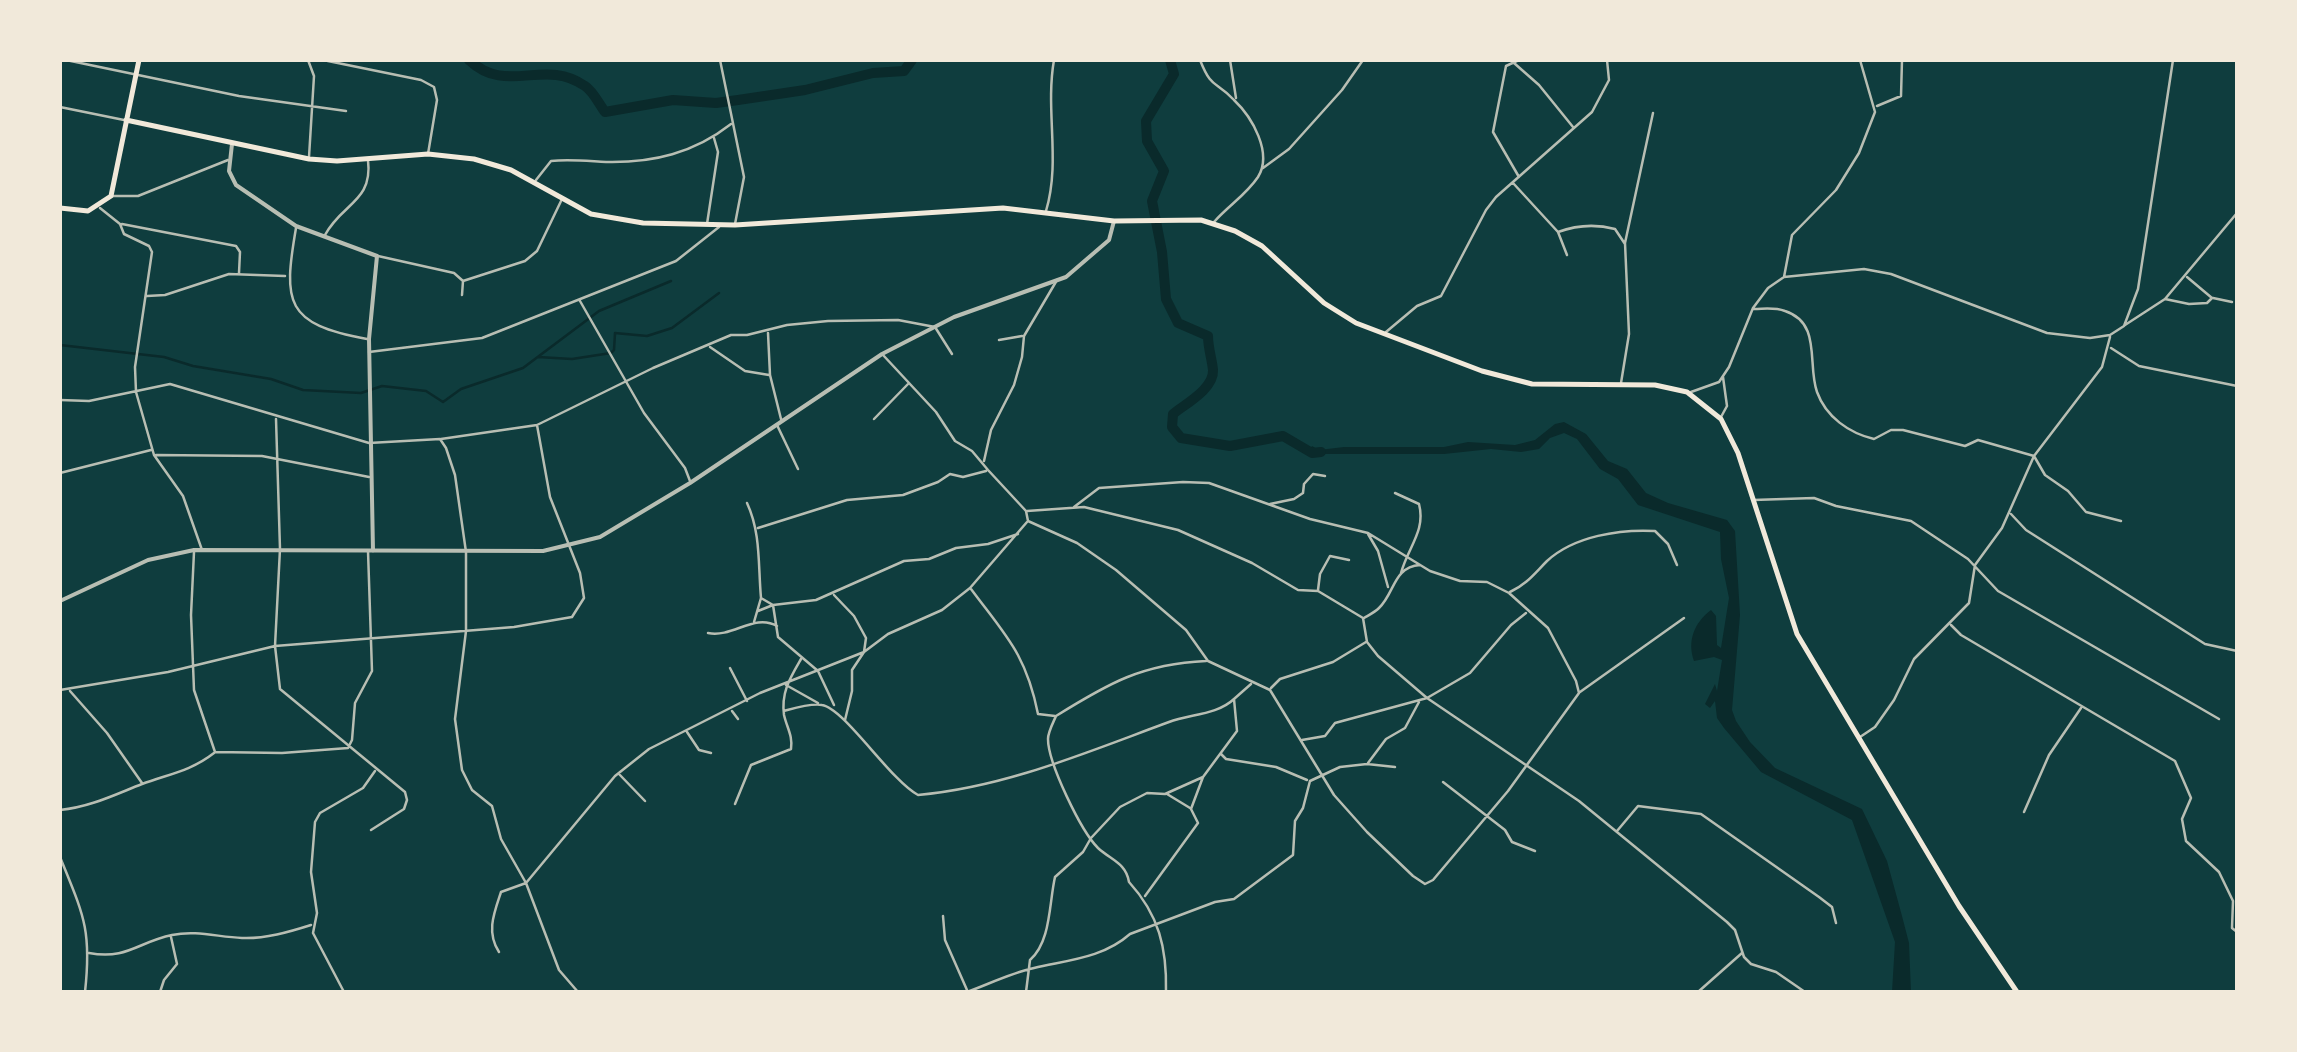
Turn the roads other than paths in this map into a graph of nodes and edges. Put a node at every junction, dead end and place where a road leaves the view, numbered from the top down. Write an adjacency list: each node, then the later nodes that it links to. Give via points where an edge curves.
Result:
1 (66, 60): 18 (street)
2 (139, 60): 18 (highway)
3 (308, 60): 22 (street)
4 (323, 60): 16 (street)
5 (720, 60): 26 (street)
6 (1054, 60): 42 (street, via 1055,162)
7 (1200, 60): 19 (street, via 1208,81)
8 (1230, 60): 19 (street)
9 (1357, 60): 17 (street)
10 (1363, 60): 17 (street)
11 (1608, 60): 27 (street, via 1610,80)
12 (1860, 60): 20 (street)
13 (1902, 60): 20 (street, via 1901,96)
14 (2173, 60): 70 (street, via 2138,289)
15 (1516, 61): 27 (street); 35 (street, via 1506,66 1493,132)
16 (346, 62): 30 (street, via 434,87 438,100)
17 (1356, 68): 34 (street, via 1288,149)
18 (136, 74): 22 (street); 25 (highway)
19 (1236, 101): 34 (street, via 1259,137)
20 (1876, 106): 59 (street, via 1847,175 1792,235)
21 (60, 107): 25 (street)
22 (314, 109): 23 (street); 31 (street)
23 (346, 111)
24 (1653, 112): 54 (street)
25 (126, 120): 29 (highway); 38 (highway)
26 (731, 124): 28 (street); 51 (street, via 744,176)
27 (1574, 128): 35 (street)
28 (714, 137): 36 (street, via 642,162 551,161); 49 (street, via 718,152)
29 (232, 144): 31 (highway); 33 (street)
30 (428, 154): 32 (highway); 36 (highway, via 492,164)
31 (309, 159): 32 (highway)
32 (368, 159): 53 (street, via 368,185)
33 (228, 160): 38 (street, via 138,196); 48 (street, via 232,181)
34 (1262, 169): 46 (street)
35 (1520, 178): 37 (street)
36 (534, 182): 39 (highway)
37 (1513, 183): 52 (street); 73 (street, via 1486,210 1441,296)
38 (111, 196): 40 (highway)
39 (562, 198): 49 (highway, via 612,220); 62 (street, via 526,262)
40 (99, 207): 41 (highway); 47 (street)
41 (60, 208)
42 (1046, 212): 45 (highway); 51 (highway, via 984,209)
43 (2237, 213): 44 (street)
44 (2234, 220): 60 (street)
45 (1114, 222): 46 (highway); 61 (street, via 1100,250)
46 (1213, 223): 73 (highway, via 1262,246 1338,312)
47 (120, 224): 57 (street, via 236,246); 64 (street, via 152,252)
48 (296, 226): 53 (street); 58 (street)
49 (707, 226): 50 (highway)
50 (720, 226): 51 (highway); 67 (street, via 676,261)
51 (735, 226)
52 (1558, 232): 54 (street, via 1607,227); 55 (street)
53 (324, 237): 56 (street)
54 (1626, 245): 87 (street, via 1629,334)
55 (1567, 255)
56 (377, 256): 62 (street, via 454,273); 76 (street)
57 (239, 273): 58 (street); 64 (street)
58 (287, 276): 76 (street, via 292,301 306,318 326,330)
59 (1784, 276): 69 (street); 74 (street, via 1864,269 2047,333)
60 (2186, 276): 65 (street); 66 (street)
61 (1057, 280): 71 (street); 75 (street)
62 (463, 281): 63 (street)
63 (462, 295)
64 (146, 296): 89 (street)
65 (2212, 298): 66 (street, via 2190,304); 68 (street)
66 (2164, 299): 70 (street)
67 (580, 300): 82 (street, via 482,338); 85 (street)
68 (2232, 302)
69 (1752, 309): 84 (street); 100 (street, via 1784,310 1806,327 1816,389 1854,434 1874,439 1903,430)
70 (2124, 326): 74 (street)
71 (935, 327): 72 (street, via 846,321); 80 (street); 81 (street)
72 (768, 332): 78 (street); 83 (street)
73 (1385, 333): 87 (highway, via 1504,378 1555,386)
74 (2110, 335): 79 (street)
75 (1024, 336): 77 (street); 102 (street, via 1014,385 991,430)
76 (369, 339): 82 (street)
77 (1000, 340)
78 (707, 345): 83 (street, via 745,371); 85 (street)
79 (2110, 347): 88 (street, via 2139,366); 100 (street)
80 (882, 354): 86 (street); 95 (street)
81 (952, 354)
82 (369, 356): 98 (street)
83 (770, 375): 95 (street)
84 (1723, 376): 90 (street); 94 (street, via 1727,406)
85 (627, 380): 96 (street); 108 (street)
86 (910, 383): 93 (street); 102 (street, via 955,441)
87 (1621, 384): 90 (highway)
88 (2237, 386)
89 (136, 392): 91 (street); 92 (street, via 170,384); 99 (street)
90 (1687, 392): 94 (highway)
91 (60, 400)
92 (276, 417): 98 (street); 101 (street)
93 (874, 419)
94 (1721, 419): 110 (highway)
95 (779, 422): 103 (street); 108 (street)
96 (537, 425): 97 (street); 121 (street, via 550,497)
97 (440, 439): 98 (street); 126 (street, via 455,475)
98 (369, 443): 106 (street)
99 (153, 452): 101 (street); 105 (street); 124 (street, via 183,496)
100 (2034, 456): 115 (street); 117 (street, via 2045,476 2086,512)
101 (278, 458): 106 (street); 122 (street)
102 (984, 462): 104 (street)
103 (798, 469)
104 (988, 470): 114 (street); 118 (street, via 950,474 903,495 847,500)
105 (60, 473)
106 (369, 476): 125 (street)
107 (1325, 476): 112 (street, via 1314,474 1294,500)
108 (690, 483): 121 (street, via 600,537)
109 (1395, 493): 127 (street, via 1418,504 1422,516)
110 (1753, 500): 130 (street, via 1814,498 1911,520); 180 (highway, via 1797,634)
111 (747, 504): 118 (street)
112 (1268, 504): 113 (street, via 1209,483 1183,482 1099,488); 119 (street)
113 (1074, 507): 114 (street); 135 (street, via 1178,530 1298,590)
114 (1026, 511): 116 (street)
115 (2010, 513): 130 (street); 153 (street, via 2026,530 2205,644)
116 (1028, 521): 120 (street); 156 (street, via 1078,543 1116,570 1186,630)
117 (2121, 521)
118 (758, 528): 138 (street)
119 (1368, 532): 127 (street); 134 (street)
120 (1020, 534): 133 (street); 137 (street, via 904,561)
121 (568, 547): 126 (street); 148 (street, via 584,598 572,618)
122 (280, 548): 124 (street); 125 (street); 152 (street)
123 (194, 550): 124 (street); 139 (street, via 148,560); 157 (street)
124 (202, 550)
125 (370, 551): 126 (street); 150 (street)
126 (466, 552): 148 (street)
127 (1406, 554): 131 (street); 132 (street)
128 (1348, 560): 135 (street, via 1330,556)
129 (1677, 564): 136 (street, via 1655,531 1615,533 1572,546)
130 (1975, 565): 146 (street, via 1969,603); 177 (street, via 1998,590)
131 (1422, 566): 132 (street); 136 (street)
132 (1401, 573): 134 (street)
133 (970, 588): 154 (street); 175 (street, via 1018,649 1038,714)
134 (1389, 590): 143 (street, via 1382,606)
135 (1318, 592): 143 (street)
136 (1509, 593): 142 (street)
137 (833, 594): 140 (street); 154 (street, via 861,628)
138 (761, 598): 140 (street); 141 (street)
139 (60, 600)
140 (774, 605): 141 (street); 147 (street)
141 (758, 611): 145 (street)
142 (1528, 612): 165 (street, via 1548,628); 166 (street, via 1470,673)
143 (1363, 618): 151 (street)
144 (1684, 618): 165 (street)
145 (754, 623): 147 (street); 149 (street, via 723,636)
146 (1950, 624): 171 (street); 180 (street, via 1914,658 1894,700)
147 (777, 626): 155 (street, via 781,642)
148 (466, 631): 150 (street); 211 (street, via 454,720 462,770 472,790 492,806 501,839)
149 (708, 633)
150 (372, 640): 152 (street); 182 (street, via 372,671 356,703)
151 (1367, 642): 164 (street, via 1334,662 1280,679); 166 (street)
152 (275, 646): 157 (street); 182 (street, via 283,694)
153 (2237, 651)
154 (864, 652): 159 (street); 178 (street, via 852,670)
155 (802, 658): 159 (street); 161 (street)
156 (1208, 661): 160 (street); 175 (street, via 1137,671)
157 (195, 667): 162 (street); 183 (street, via 194,690)
158 (730, 668): 169 (street)
159 (818, 671): 161 (street); 172 (street)
160 (1252, 683): 164 (street); 167 (street)
161 (785, 684): 169 (street); 170 (street); 174 (street)
162 (69, 689): 163 (street); 196 (street)
163 (60, 690)
164 (1270, 690): 181 (street)
165 (1579, 693): 188 (street)
166 (1427, 698): 168 (street); 188 (street)
167 (1234, 699): 185 (street, via 1236,731); 186 (street)
168 (1419, 700): 181 (street); 187 (street, via 1405,728 1386,739)
169 (747, 701): 173 (street)
170 (820, 704): 172 (street); 174 (street)
171 (2082, 706): 202 (street); 217 (street, via 2175,761 2191,798 2182,819 2186,841 2218,872 2233,900)
172 (834, 708): 178 (street)
173 (731, 710): 176 (street); 179 (street)
174 (784, 711): 199 (street, via 791,749 751,765)
175 (1056, 716): 186 (street, via 1048,738)
176 (738, 719)
177 (2218, 719)
178 (845, 722): 186 (street, via 918,795)
179 (686, 730): 184 (street, via 699,750); 191 (street)
180 (1860, 737): 232 (highway)
181 (1300, 740): 192 (street)
182 (348, 748): 183 (street); 190 (street)
183 (215, 752): 196 (street, via 183,773)
184 (711, 753)
185 (1220, 753): 193 (street); 194 (street)
186 (1056, 764): 206 (street, via 1068,804)
187 (1367, 764): 189 (street); 192 (street)
188 (1524, 766): 203 (street); 205 (street)
189 (1395, 767)
190 (376, 770): 204 (street, via 407,800); 215 (street, via 315,822)
191 (618, 773): 198 (street); 211 (street)
192 (1320, 777): 194 (street); 203 (street, via 1425,884)
193 (1203, 778): 197 (street); 200 (street)
194 (1310, 780): 216 (street, via 1295,821 1292,855 1234,899)
195 (1443, 782): 203 (street)
196 (142, 784): 201 (street)
197 (1165, 794): 200 (street); 206 (street, via 1147,793 1120,807)
198 (646, 801)
199 (735, 804)
200 (1191, 809): 212 (street, via 1198,823)
201 (60, 810)
202 (2024, 812)
203 (1486, 814): 208 (street, via 1512,842)
204 (371, 830)
205 (1616, 832): 214 (street, via 1638,806 1701,814 1819,896 1832,907); 220 (street, via 1727,922)
206 (1091, 838): 207 (street); 209 (street)
207 (1099, 849): 209 (street); 212 (street, via 1115,857)
208 (1536, 851)
209 (1083, 852): 222 (street, via 1054,877 1040,952)
210 (60, 857): 221 (street, via 81,907)
211 (526, 883): 219 (street, via 501,892 491,936); 226 (street, via 559,970)
212 (1144, 898): 216 (street)
213 (943, 916): 227 (street, via 945,940)
214 (1836, 923)
215 (314, 924): 218 (street, via 258,938); 225 (street, via 314,939)
216 (1158, 924): 222 (street, via 1084,959); 229 (street)
217 (2237, 932)
218 (171, 935): 221 (street, via 125,954); 224 (street, via 177,964)
219 (499, 952)
220 (1743, 952): 230 (street); 231 (street, via 1751,964)
221 (90, 953): 223 (street)
222 (1028, 970): 227 (street); 228 (street)
223 (85, 992)
224 (160, 992)
225 (344, 992)
226 (578, 992)
227 (967, 992)
228 (1026, 992)
229 (1166, 992)
230 (1698, 992)
231 (1804, 992)
232 (2017, 992)

